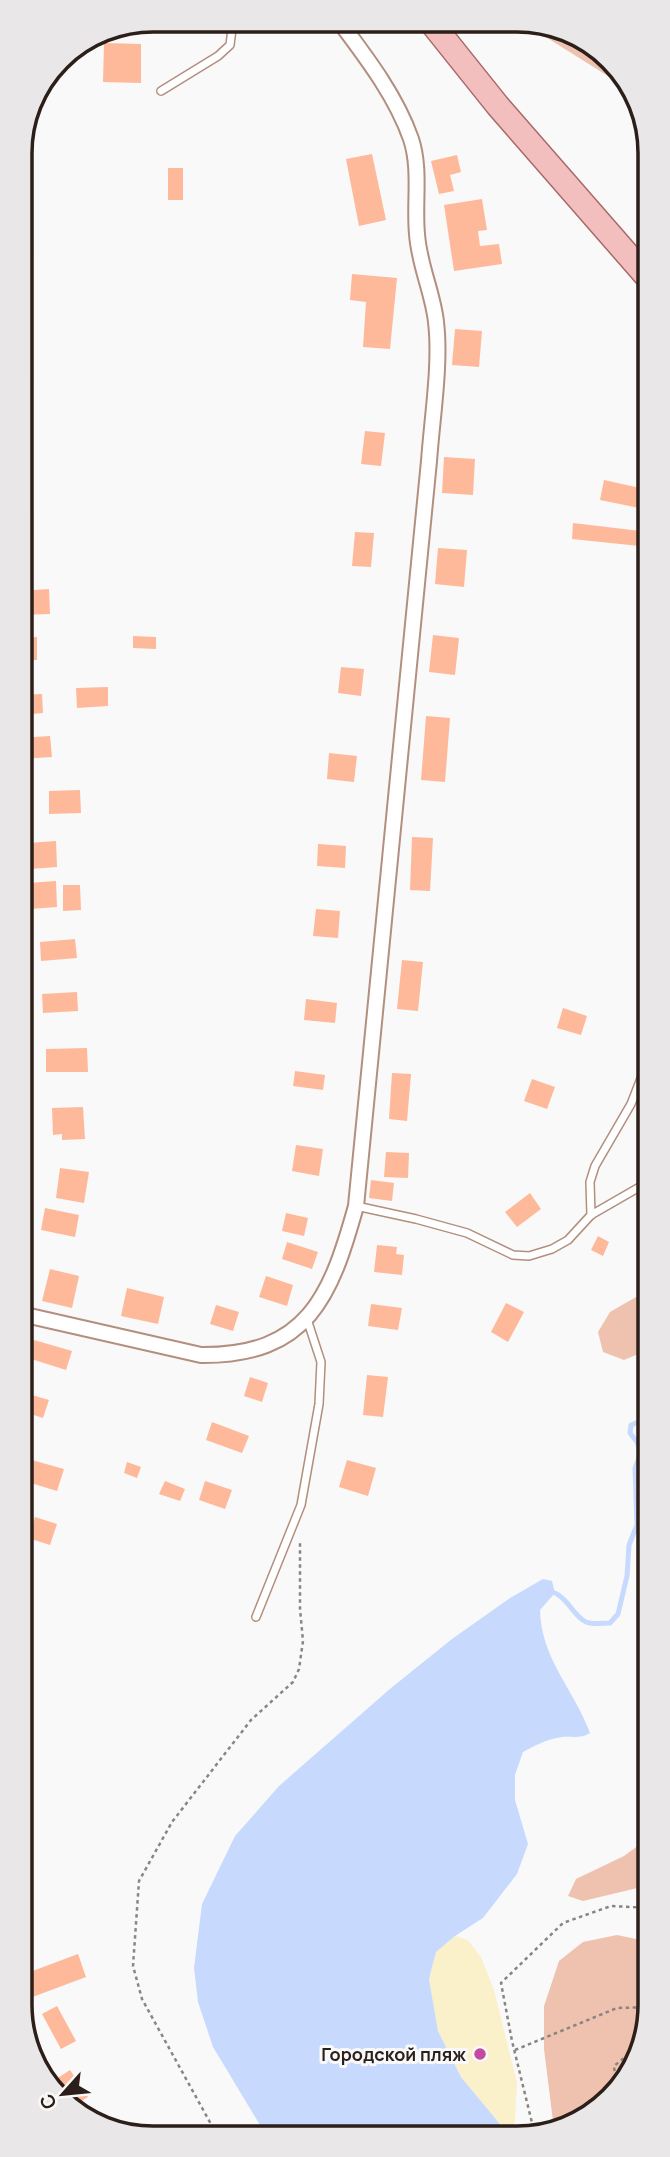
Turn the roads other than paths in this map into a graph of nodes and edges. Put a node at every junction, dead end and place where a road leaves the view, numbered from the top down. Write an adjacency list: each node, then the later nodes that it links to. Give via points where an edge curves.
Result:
1 (232, 32): 4 (lane, via 230,45 218,56)
2 (347, 32): 8 (street, via 386,90 412,142 416,233 436,320 437,345)
3 (439, 32): 5 (main road)
4 (161, 91)
5 (638, 267)
6 (638, 1086): 9 (lane, via 595,1166 590,1182)
7 (638, 1188): 9 (lane)
8 (356, 1206): 9 (lane, via 467,1233 513,1255 529,1256 568,1240); 11 (street, via 331,1283)
9 (591, 1216)
10 (32, 1317): 11 (street, via 201,1355 232,1355 261,1348)
11 (307, 1319): 12 (lane, via 321,1362 319,1404 301,1505)
12 (256, 1617)

